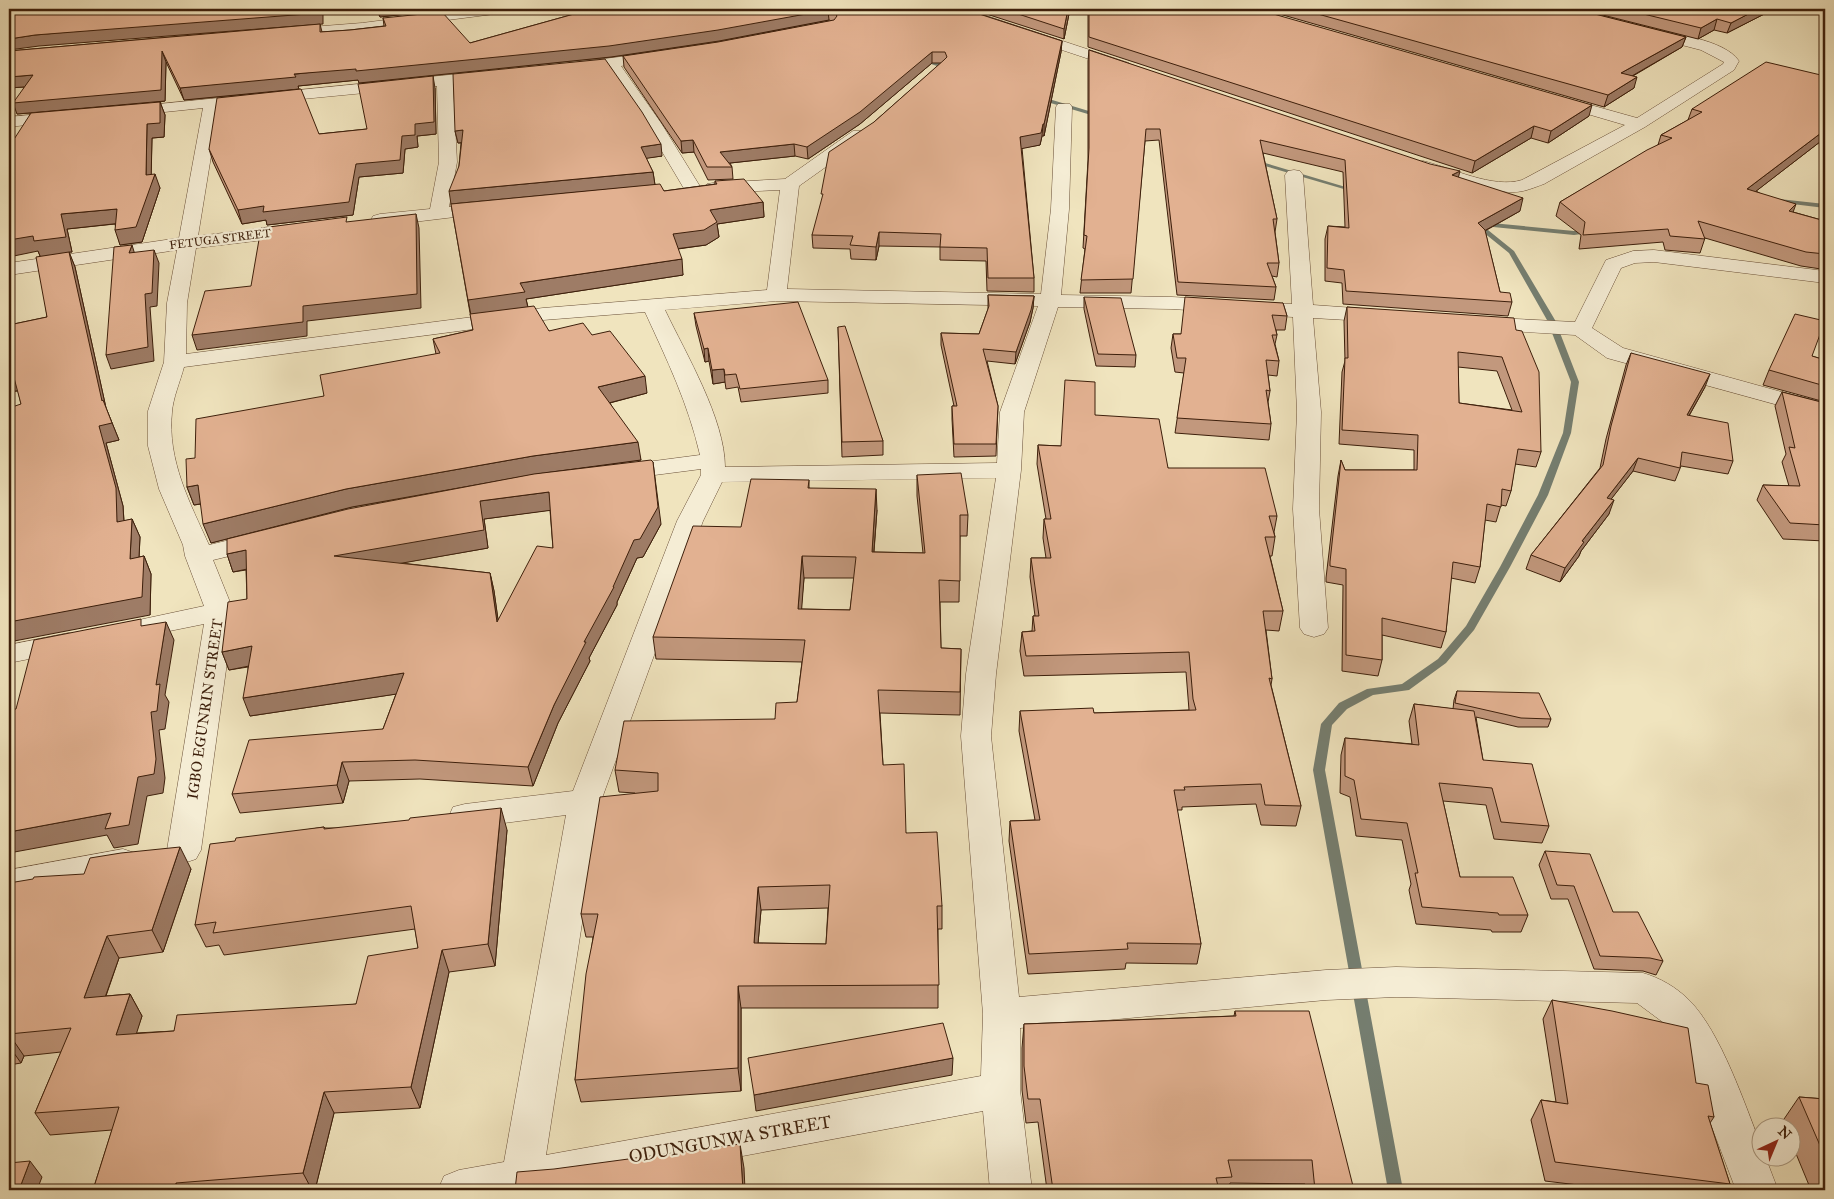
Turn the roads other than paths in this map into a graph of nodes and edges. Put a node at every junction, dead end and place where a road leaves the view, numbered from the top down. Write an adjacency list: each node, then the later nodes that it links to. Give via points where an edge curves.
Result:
1 (502, 9): 4 (street, via 362,27)
2 (953, 9): 8 (street)
3 (1632, 28): 17 (street, via 1716,51 1729,56 1732,62)
4 (274, 34)
5 (680, 53): 6 (street)
6 (611, 64): 7 (street); 22 (street, via 653,122)
7 (552, 70)
8 (1142, 72)
9 (503, 75): 10 (street)
10 (445, 81): 12 (street); 25 (street, via 448,162)
11 (1538, 95): 17 (street)
12 (212, 104): 14 (street); 28 (street, IGBO EGUNRIN STREET)
13 (1064, 107): 32 (street, via 1060,209)
14 (114, 112)
15 (75, 116): 16 (street)
16 (9, 122)
17 (1639, 124): 19 (street, via 1538,180 1512,187 1468,180)
18 (871, 126): 21 (street)
19 (1406, 160)
20 (1294, 175): 34 (street)
21 (790, 184): 22 (street); 31 (street)
22 (692, 188): 23 (street)
23 (673, 190)
24 (507, 206): 25 (street)
25 (439, 212): 26 (street)
26 (366, 222)
27 (319, 228): 28 (street, FETUGA STREET)
28 (187, 243): 29 (street, FETUGA STREET); 38 (street, IGBO EGUNRIN STREET, via 178,303)
29 (9, 269)
30 (1825, 277): 37 (street, via 1681,258 1633,257 1613,264)
31 (776, 295): 32 (street); 33 (street)
32 (1050, 301): 34 (street); 41 (street, via 1012,412)
33 (652, 304): 38 (street, via 543,314); 40 (street, via 704,421)
34 (1302, 310): 35 (street); 46 (street, via 1309,412 1306,509)
35 (1401, 318)
36 (1460, 322): 37 (street)
37 (1581, 329): 39 (street, via 1604,347 1622,355)
38 (176, 362): 44 (street, IGBO EGUNRIN STREET, via 160,411 160,446 171,489)
39 (1825, 411)
40 (713, 467): 41 (street); 42 (street); 48 (street)
41 (1009, 470): 51 (street, via 981,674 976,736)
42 (596, 475)
43 (284, 534): 44 (street)
44 (198, 556): 45 (street, IGBO EGUNRIN STREET)
45 (220, 612): 47 (street); 50 (street, IGBO EGUNRIN STREET, via 199,848)
46 (1314, 628)
47 (9, 654)
48 (585, 801): 49 (street); 53 (street)
49 (438, 819)
50 (9, 883)
51 (1002, 1014): 52 (street); 56 (street, via 1396,982 1643,988 1677,1011 1695,1036)
52 (1000, 1090): 53 (street, ODUNGUNWA STREET); 55 (street)
53 (521, 1184): 54 (street, ODUNGUNWA STREET)
54 (459, 1190)
55 (1011, 1190)
56 (1757, 1190)

